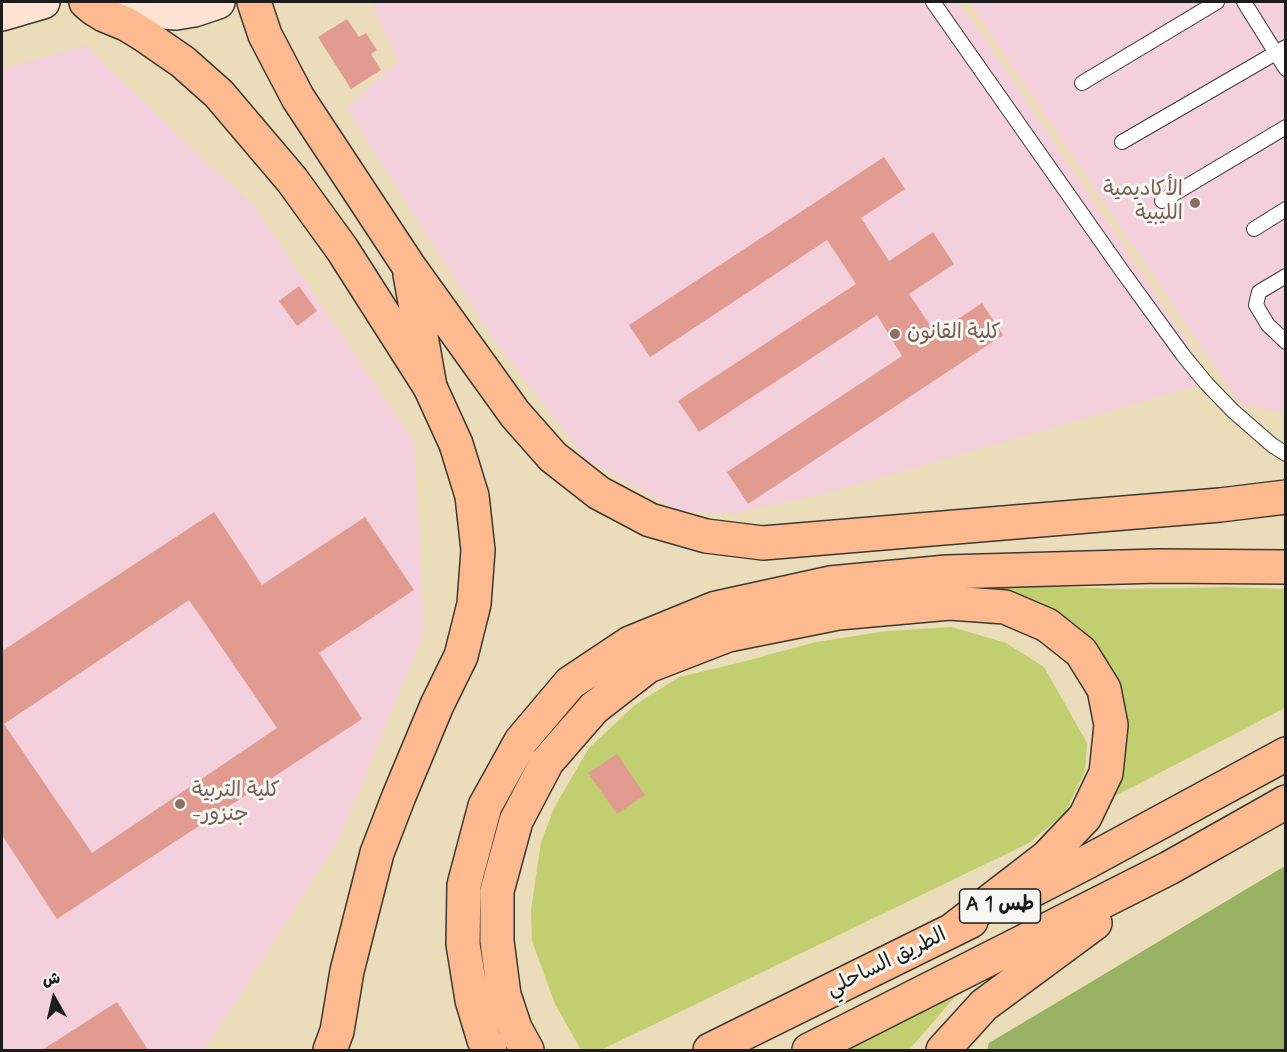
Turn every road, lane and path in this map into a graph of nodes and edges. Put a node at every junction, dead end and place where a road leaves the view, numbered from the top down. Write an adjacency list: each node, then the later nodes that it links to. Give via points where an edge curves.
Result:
1 (43, 2): 9 (street)
2 (86, 2): 21 (main road, via 144,35 219,94 292,180 342,249)
3 (105, 2): 4 (street, via 130,9 176,13)
4 (219, 2)
5 (254, 2): 18 (main road, via 265,35 298,98)
6 (933, 2): 22 (lane, via 1183,355 1233,411)
7 (1216, 2): 12 (lane)
8 (1244, 2): 10 (lane)
9 (2, 14)
10 (1281, 50): 11 (lane); 14 (lane)
11 (1286, 69)
12 (1082, 83)
13 (1286, 127): 15 (lane)
14 (1122, 142)
15 (1162, 201)
16 (1286, 209): 17 (lane)
17 (1254, 229)
18 (408, 265): 21 (main road); 23 (main road, via 515,414 553,457 598,493 650,520 706,537 764,543)
19 (1284, 278): 20 (lane, via 1259,292 1256,305 1268,325)
20 (1286, 342)
21 (430, 387): 30 (main road, via 456,444 472,496 478,550 474,604 461,656 377,853 347,971)
22 (1286, 454)
23 (1286, 497)
24 (1286, 567): 31 (main road, via 947,572 830,583 716,608 630,643 570,683 521,741 484,806 464,885 463,944 472,1000)
25 (1286, 754): 28 (main road, الطريق الساحلي / A 1 طس)
26 (1286, 802): 27 (main road, الطريق الساحلي / A 1 طس)
27 (1169, 868): 33 (main road, الطريق الساحلي / A 1 طس); 34 (main road, via 984,1005)
28 (951, 931): 29 (main road, via 1047,857 1085,818 1106,773 1112,725 1104,689 1081,652 1047,625 1005,607 950,603 838,613 728,635 648,666 594,708 547,762 516,821 496,891 496,940 504,995); 32 (main road, الطريق الساحلي / A 1 طس)
29 (521, 1039)
30 (336, 1044)
31 (487, 1045)
32 (710, 1050)
33 (809, 1050)
34 (943, 1050)

